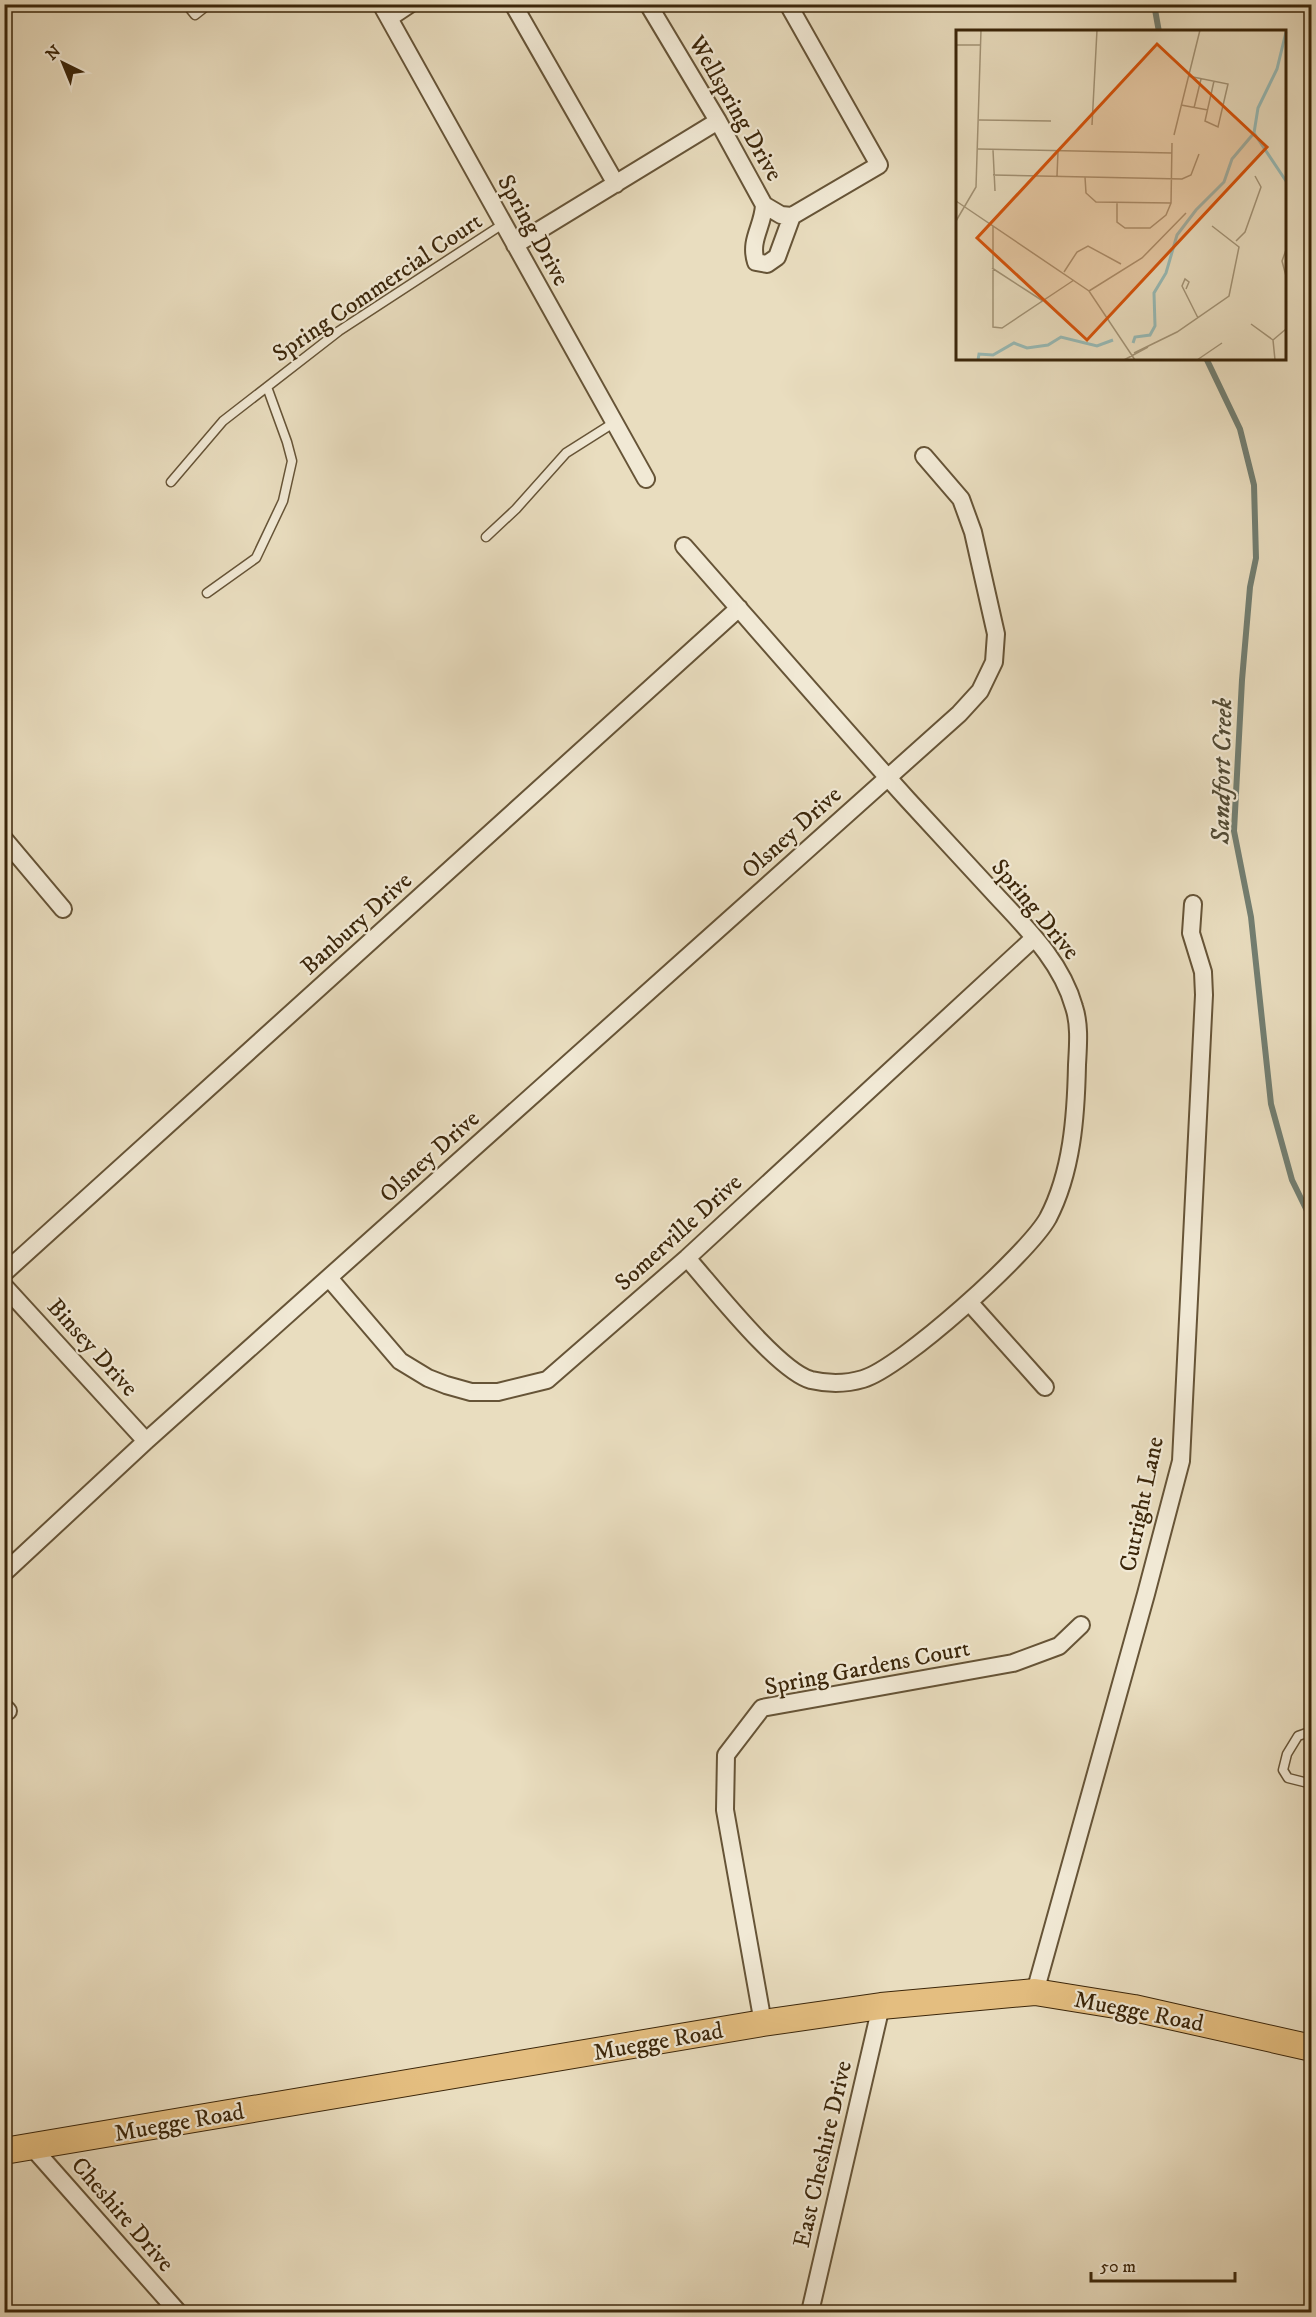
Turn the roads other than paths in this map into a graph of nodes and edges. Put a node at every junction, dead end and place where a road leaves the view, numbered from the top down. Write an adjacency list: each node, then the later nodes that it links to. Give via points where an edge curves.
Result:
1 (186, 4): 2 (lane, via 195,15)
2 (209, 4)
3 (410, 4): 7 (street)
4 (513, 4): 9 (street)
5 (648, 4): 8 (street, Wellspring Drive)
6 (788, 4): 11 (street, via 879,165)
7 (385, 11): 12 (street, Spring Drive)
8 (718, 121): 9 (street); 10 (street, Wellspring Drive)
9 (616, 184): 13 (street)
10 (764, 205): 11 (street, Wellspring Drive); 11 (street, Wellspring Drive, via 752,250 756,262 767,264 777,257)
11 (792, 216)
12 (503, 224): 13 (street, Spring Drive); 14 (lane, Spring Commercial Court, via 339,331)
13 (515, 245): 15 (street, Spring Drive)
14 (267, 387): 18 (lane, Spring Commercial Court, via 223,421); 21 (lane, via 292,461 283,501 256,558)
15 (615, 422): 17 (street, Spring Drive); 19 (lane, via 566,453)
16 (924, 456): 23 (street, Olsney Drive, via 961,499 969,521 991,605 996,634 994,662 980,690 959,714)
17 (646, 478)
18 (171, 482)
19 (486, 537)
20 (684, 546): 22 (street, Spring Drive)
21 (207, 593)
22 (739, 608): 23 (street, Spring Drive); 29 (street, Banbury Drive)
23 (888, 778): 27 (street, Spring Drive); 30 (street, Olsney Drive)
24 (4, 839): 26 (street)
25 (1193, 904): 39 (street, Cutright Lane, via 1191,933 1203,972 1204,994 1180,1461)
26 (63, 909)
27 (1034, 938): 28 (street, Somerville Drive); 32 (street, Spring Drive, via 1060,970 1075,1008 1076,1117 1063,1178 1047,1219)
28 (687, 1258): 30 (street, Somerville Drive, via 547,1380 498,1392 471,1392 446,1385 400,1361); 32 (street, Spring Drive, via 780,1362 807,1379 834,1384 863,1379 888,1368)
29 (4, 1273)
30 (329, 1278): 34 (street, Olsney Drive)
31 (4, 1286): 34 (street, Binsey Drive)
32 (969, 1302): 33 (street)
33 (1045, 1387)
34 (146, 1441): 35 (street, Olsney Drive)
35 (4, 1573)
36 (1081, 1625): 41 (street, Spring Gardens Court, via 1059,1646 1013,1663 762,1708 726,1755 725,1810)
37 (1311, 1731): 38 (lane, via 1298,1736 1283,1770 1288,1778)
38 (1311, 1784)
39 (1035, 1992): 40 (main road, Muegge Road); 42 (main road, Muegge Road, via 1134,2008)
40 (881, 2006): 41 (main road, Muegge Road); 46 (street, East Cheshire Drive)
41 (763, 2023): 43 (main road, Muegge Road)
42 (1311, 2048)
43 (32, 2147): 44 (main road, Muegge Road); 45 (street, Cheshire Drive)
44 (4, 2151)
45 (178, 2313)
46 (810, 2313)

